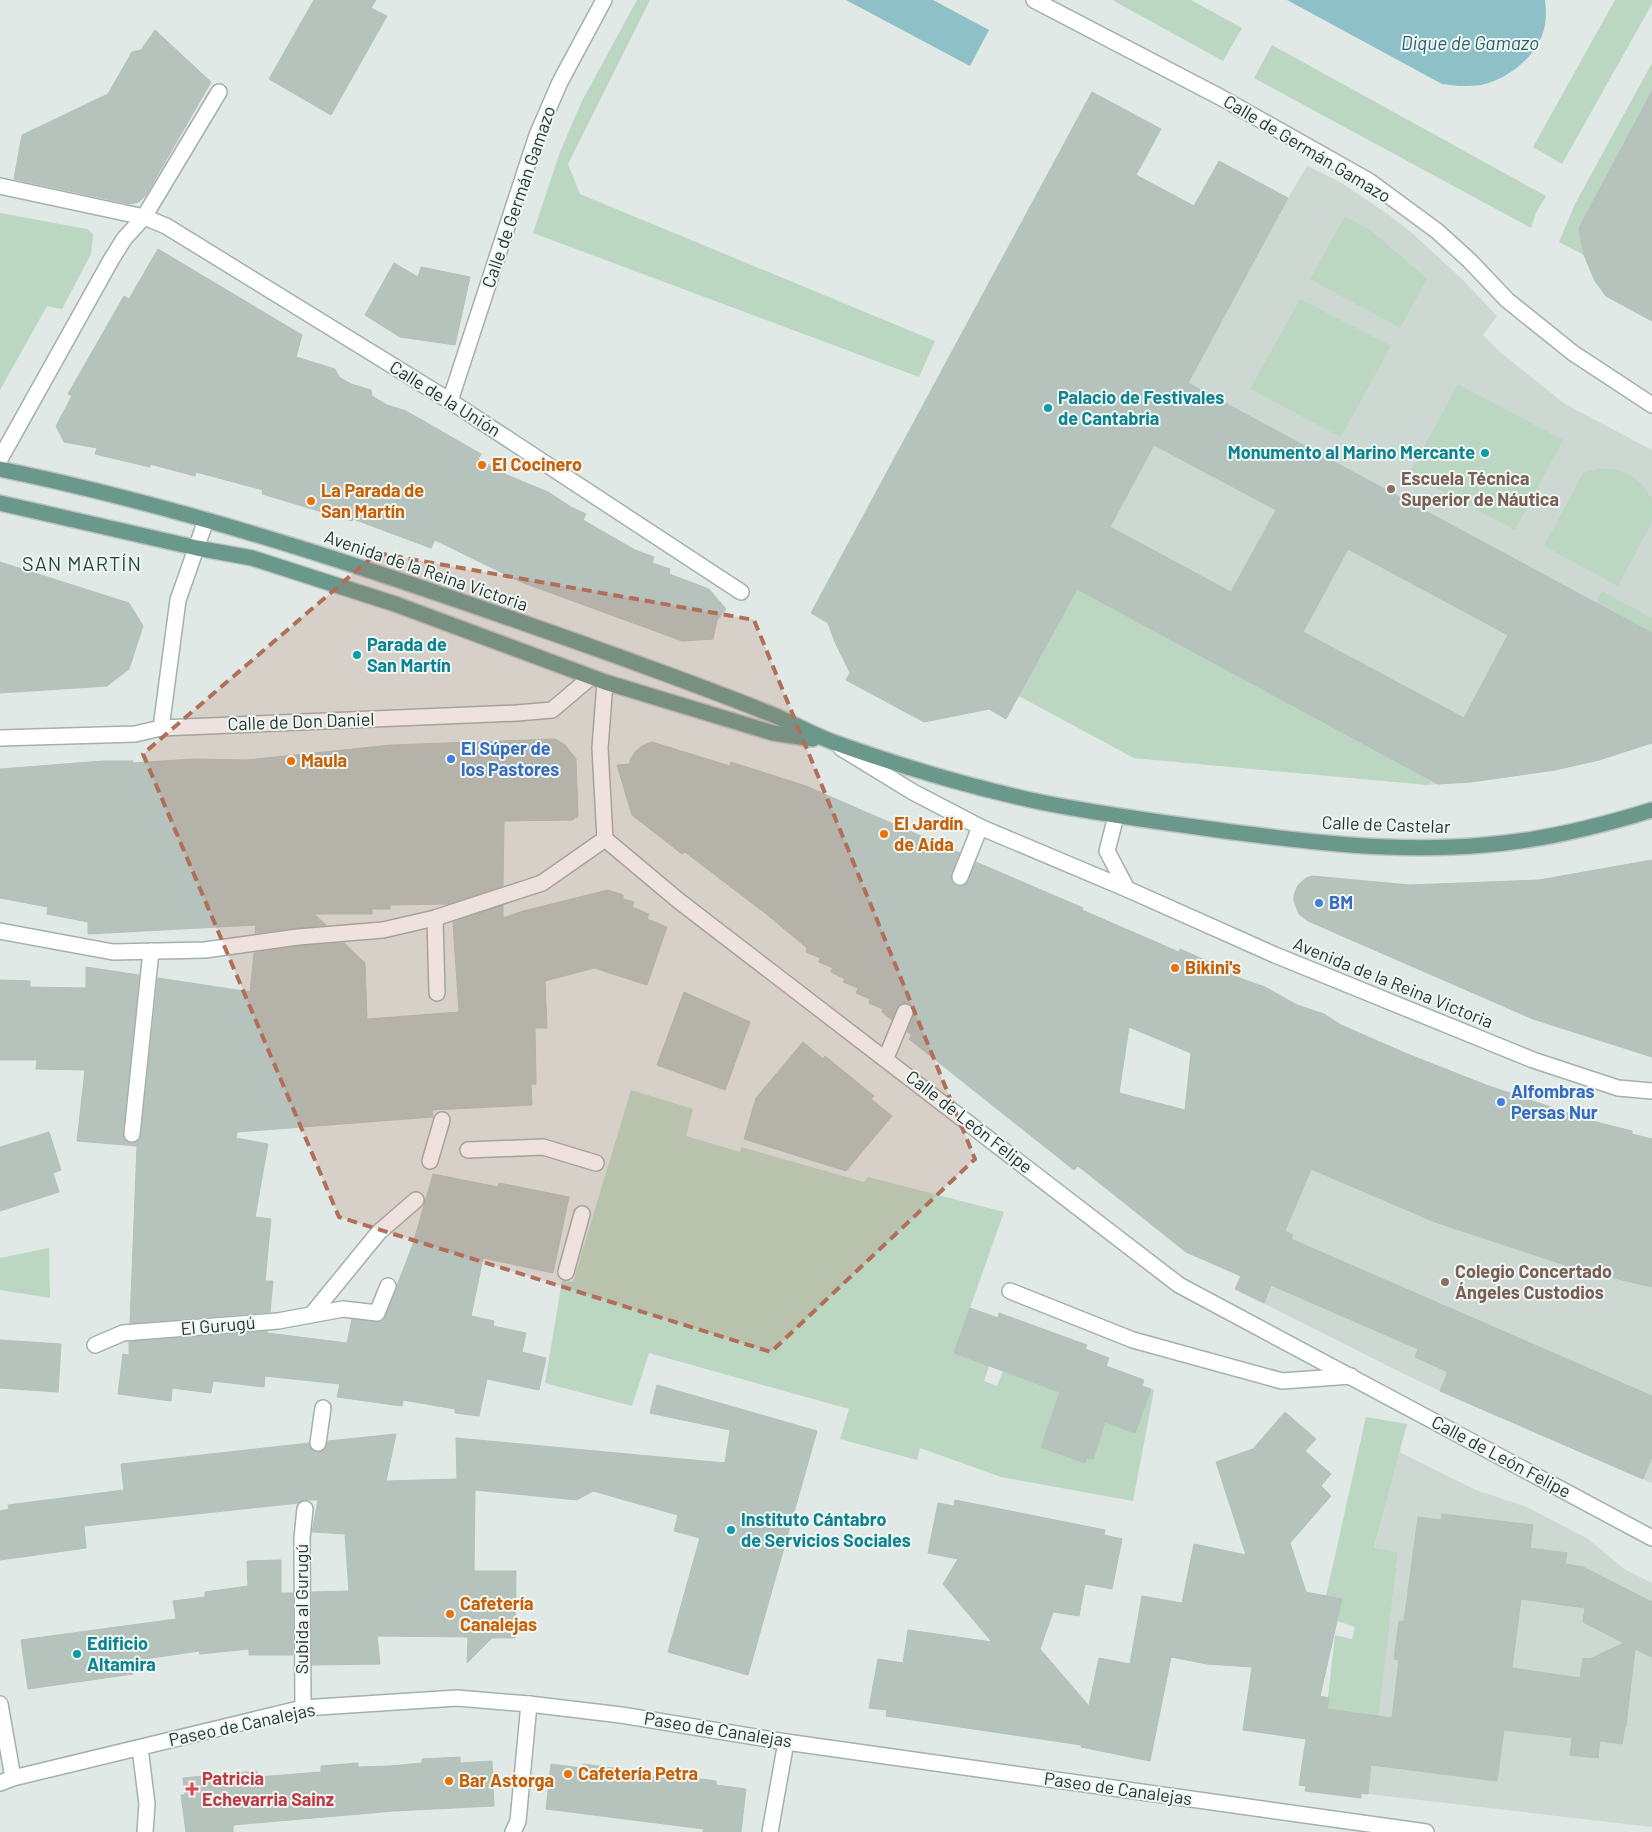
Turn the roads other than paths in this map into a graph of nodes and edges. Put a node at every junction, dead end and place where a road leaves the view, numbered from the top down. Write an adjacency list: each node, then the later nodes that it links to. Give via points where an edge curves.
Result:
1 (604, 0): 6 (street, Calle de Germán Gamazo, via 560,82 537,135)
2 (1034, 0): 7 (street, Calle de Germán Gamazo, via 1220,97 1369,181 1436,231 1507,300 1573,353)
3 (219, 92): 5 (street)
4 (0, 186): 5 (street, Calle de la Unión)
5 (144, 217): 6 (street, Calle de la Unión, via 166,226); 8 (street, via 124,238)
6 (450, 401): 13 (street, Calle de la Unión)
7 (1652, 405)
8 (0, 459)
9 (0, 469): 11 (main road, Avenida de la Reina Victoria)
10 (0, 503): 12 (main road, Avenida de la Reina Victoria)
11 (206, 520): 12 (street); 17 (main road, Avenida de la Reina Victoria, via 258,534 612,654 778,717)
12 (197, 548): 14 (main road, Avenida de la Reina Victoria, via 252,558 329,582); 15 (street, via 178,600)
13 (741, 592)
14 (598, 680): 15 (street, Calle de Don Daniel, via 552,710); 17 (main road, Avenida de la Reina Victoria, via 773,733); 21 (street)
15 (161, 728): 16 (street, Calle de Don Daniel, via 135,734)
16 (0, 738)
17 (830, 741): 19 (main road, Avenida de la Reina Victoria, via 960,783); 20 (street, Avenida de la Reina Victoria)
18 (1652, 810): 19 (main road, Calle de Castelar, via 1542,838 1432,848 1342,844)
19 (1116, 816): 23 (street, via 1107,851)
20 (980, 827): 22 (street); 23 (street, Avenida de la Reina Victoria)
21 (605, 840): 24 (street, via 542,883); 29 (street, Calle de León Felipe, via 679,901)
22 (960, 877)
23 (1127, 889): 30 (street, Avenida de la Reina Victoria, via 1275,955 1534,1060 1618,1088)
24 (435, 918): 26 (street, via 383,930 298,937 205,950); 27 (street)
25 (0, 931): 26 (street, via 113,952)
26 (151, 951): 32 (street)
27 (437, 993)
28 (904, 1012): 29 (street)
29 (886, 1058): 43 (street, Calle de León Felipe, via 1179,1285)
30 (1652, 1091)
31 (442, 1120): 34 (street)
32 (132, 1134)
33 (468, 1150): 35 (street, via 543,1147)
34 (430, 1161)
35 (596, 1163)
36 (416, 1200): 41 (street, via 379,1232)
37 (582, 1214): 38 (street)
38 (566, 1272)
39 (388, 1286): 41 (street, El Gurugú, via 377,1313 343,1309)
40 (1010, 1291): 43 (street, via 1133,1340 1282,1381)
41 (312, 1314): 42 (street, El Gurugú, via 278,1321 123,1333)
42 (95, 1346)
43 (1351, 1376): 47 (street, Calle de León Felipe)
44 (323, 1408): 45 (street)
45 (318, 1443)
46 (305, 1509): 50 (street, Subida al Gurugú, via 302,1538)
47 (1652, 1538)
48 (0, 1704): 53 (street, Paseo de Canalejas)
49 (529, 1704): 50 (street, Paseo de Canalejas, via 458,1698); 51 (street, Paseo de Canalejas, via 621,1715); 55 (street, via 518,1821)
50 (303, 1708): 52 (street, Paseo de Canalejas)
51 (786, 1742): 56 (street); 57 (street, Paseo de Canalejas)
52 (140, 1748): 53 (street, Paseo de Canalejas); 54 (street, via 146,1804)
53 (7, 1780)
54 (145, 1832)
55 (513, 1832)
56 (770, 1832)
57 (1426, 1832)

